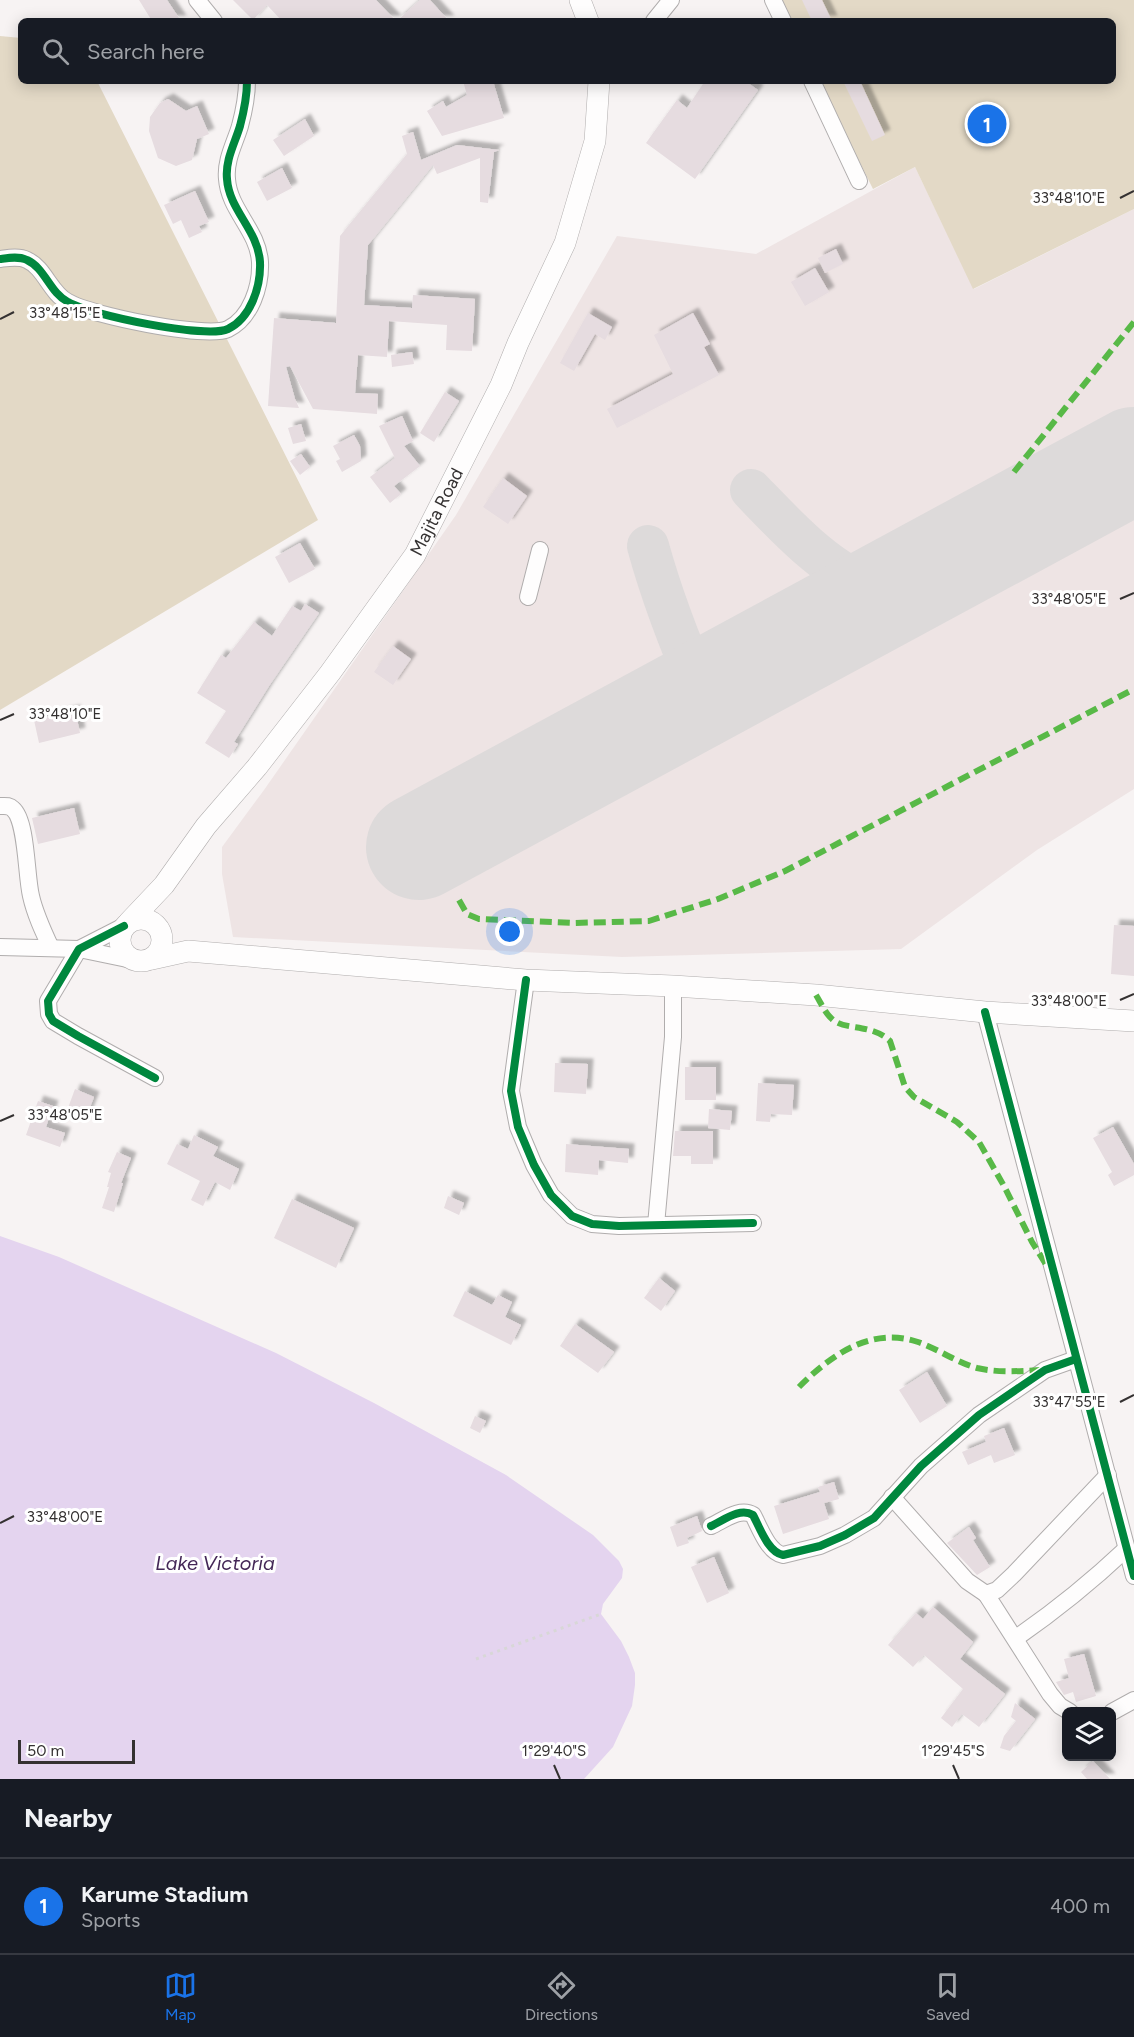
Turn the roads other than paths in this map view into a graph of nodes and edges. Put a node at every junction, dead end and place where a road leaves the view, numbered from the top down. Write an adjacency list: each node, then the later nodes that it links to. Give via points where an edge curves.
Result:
1 (197, 0): 5 (street)
2 (580, 0): 6 (main road)
3 (672, 0): 7 (street)
4 (773, 0): 8 (street)
5 (212, 18)
6 (587, 18)
7 (657, 18)
8 (782, 18)
9 (247, 84): 13 (street, via 226,177 229,193 257,245 260,264 257,289 239,322 218,331 191,329 158,326 88,310 56,294 27,260)
10 (600, 84): 17 (main road, Majita Road, via 595,141 565,243 501,385 415,555 330,673 206,826)
11 (813, 84): 12 (street)
12 (859, 181)
13 (0, 259)
14 (540, 550): 15 (street)
15 (528, 597)
16 (0, 806): 21 (street, via 14,809 18,818 31,897)
17 (164, 885): 18 (main road); 19 (main road)
18 (126, 924): 19 (main road, via 146,919); 22 (street); 24 (main road, via 120,935 124,954)
19 (158, 930): 23 (main road); 24 (main road, via 162,945 158,953)
20 (0, 946): 21 (street)
21 (51, 948): 22 (street)
22 (79, 949): 24 (street); 29 (street, via 48,1001 48,1014 53,1021)
23 (188, 951): 24 (main road); 25 (main road)
24 (142, 959)
25 (526, 980): 26 (main road); 31 (street, via 511,1091 518,1127 534,1165 551,1195 573,1216 592,1224)
26 (674, 986): 27 (main road); 31 (street)
27 (985, 1012): 28 (main road); 32 (street)
28 (1134, 1021)
29 (154, 1078)
30 (753, 1223): 31 (street)
31 (656, 1225)
32 (1076, 1359): 33 (street); 34 (street, via 1045,1370 979,1415)
33 (1108, 1475): 36 (street); 38 (street, via 1014,1574 997,1590)
34 (892, 1497): 35 (street, via 874,1518 845,1535 783,1555 771,1546 749,1513 737,1513); 38 (street, via 967,1581)
35 (711, 1526)
36 (1126, 1550): 37 (street); 39 (street, via 1060,1608)
37 (1134, 1576)
38 (986, 1594): 39 (street)
39 (1016, 1638): 41 (street)
40 (1134, 1700): 42 (street)
41 (1062, 1707)
42 (1116, 1710)

